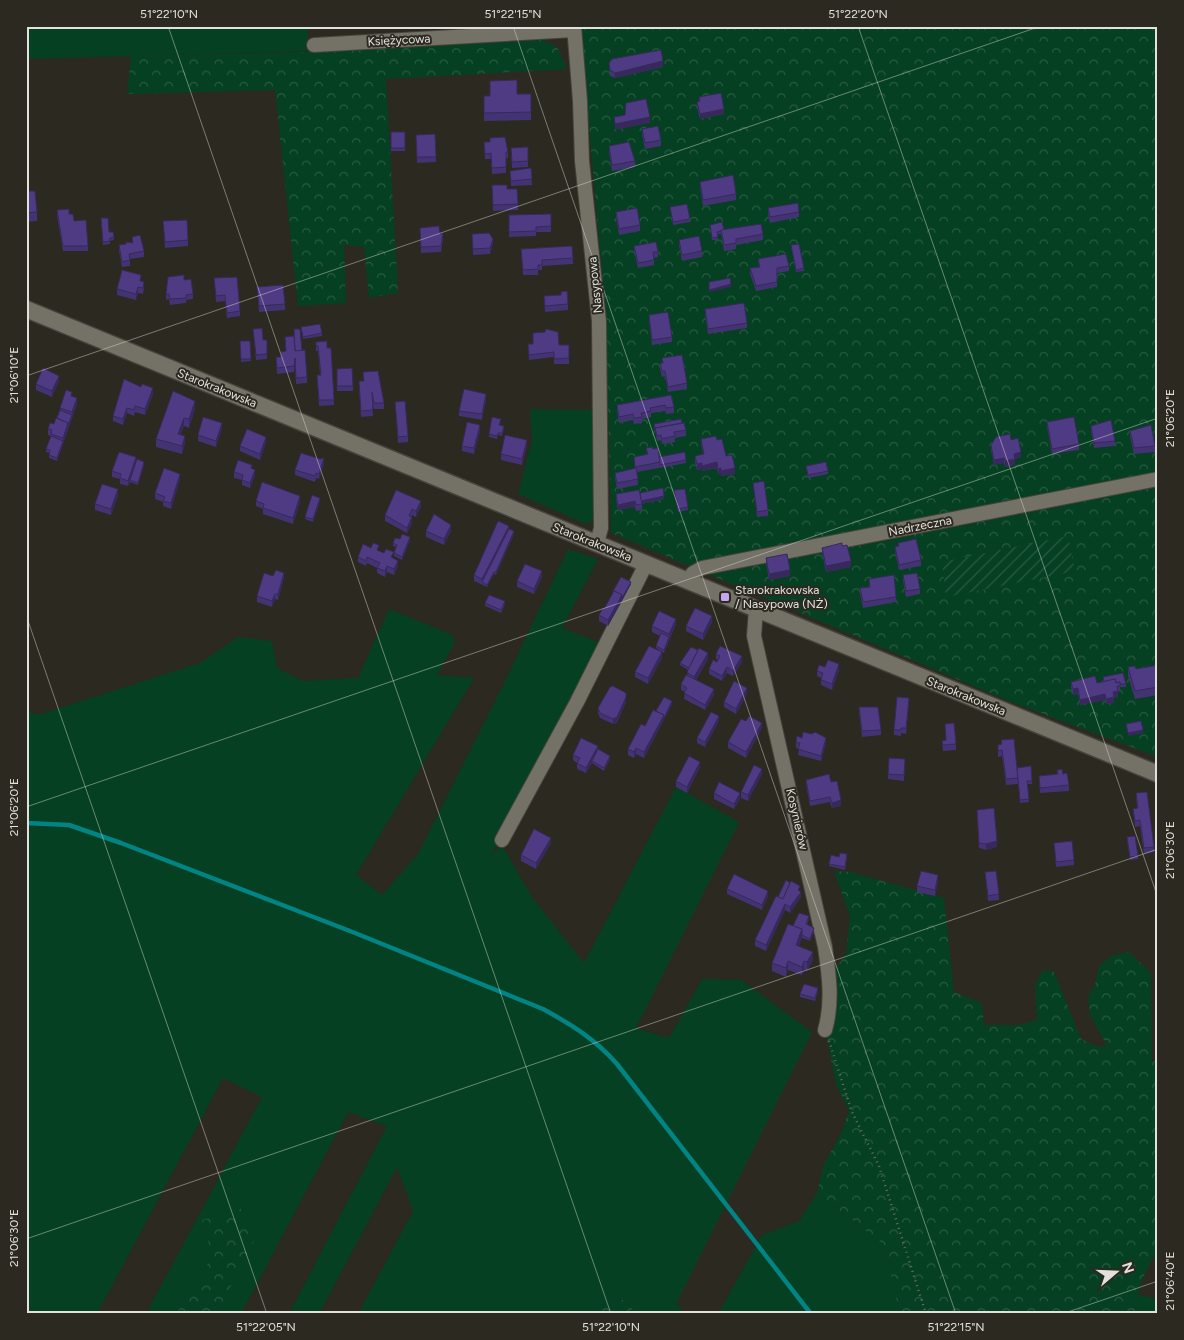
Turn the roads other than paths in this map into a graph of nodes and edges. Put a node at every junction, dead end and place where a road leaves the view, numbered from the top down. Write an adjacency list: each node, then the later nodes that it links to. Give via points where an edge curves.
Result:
1 (574, 28): 2 (street, Księżycowa); 5 (street, Nasypowa, via 582,161 599,321 601,528)
2 (314, 45)
3 (26, 309): 5 (street, Starokrakowska)
4 (1158, 480): 7 (street, Nadrzeczna, via 702,568)
5 (596, 544): 6 (street, Starokrakowska)
6 (646, 564): 7 (street, Starokrakowska); 10 (street, via 578,702)
7 (688, 581): 8 (street, Starokrakowska)
8 (756, 609): 9 (street, Starokrakowska); 11 (street, Kosynierów, via 754,636 830,977 830,1012)
9 (1158, 774)
10 (502, 840)
11 (825, 1030)

